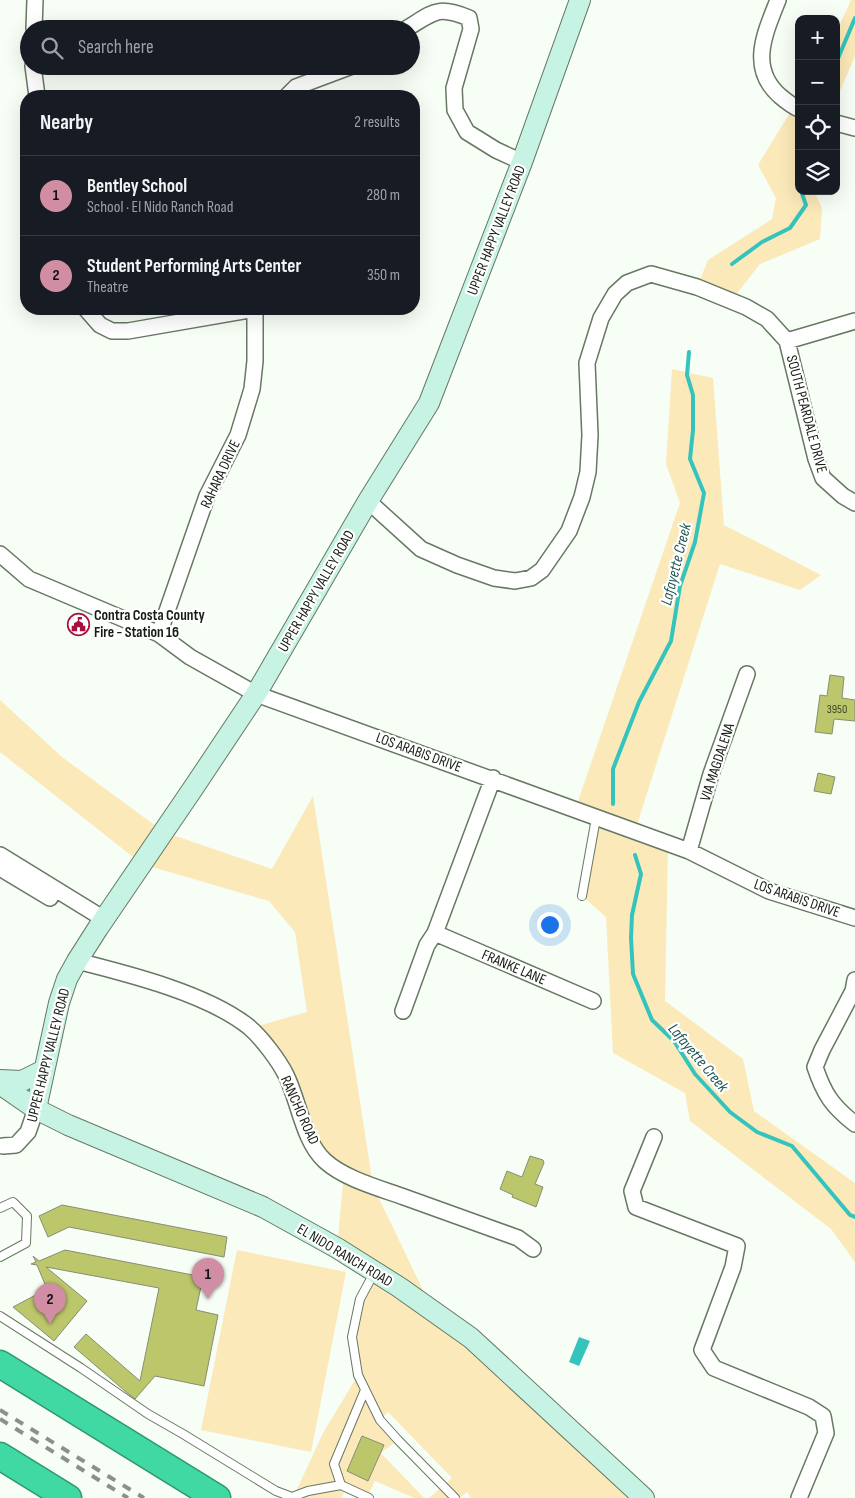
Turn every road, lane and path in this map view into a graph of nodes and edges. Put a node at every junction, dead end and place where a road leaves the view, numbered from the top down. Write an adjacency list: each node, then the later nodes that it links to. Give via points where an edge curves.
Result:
1 (35, 0): 4 (street)
2 (580, 0): 13 (street, UPPER HAPPY VALLEY ROAD)
3 (778, 0): 10 (street, via 760,58 773,90)
4 (34, 20)
5 (420, 21): 13 (street, via 438,11 452,11 469,18 471,29 454,88 455,110 467,132)
6 (34, 75): 8 (street)
7 (328, 75): 9 (street)
8 (35, 90)
9 (293, 90)
10 (795, 108)
11 (840, 124): 12 (street)
12 (855, 128)
13 (522, 162): 19 (street, UPPER HAPPY VALLEY ROAD, via 429,403)
14 (91, 315): 15 (street, via 100,325 112,331 128,331)
15 (220, 315)
16 (255, 315): 22 (street, RAHARA DRIVE, via 252,389 238,435 207,496)
17 (855, 321): 18 (street)
18 (787, 341): 19 (street, SOUTH PEARDALE DRIVE, via 767,319 746,307 697,287 651,274 627,283 615,294 600,318 587,363 590,435 588,472 582,498 569,531 542,570 531,578 514,581 494,578 421,549); 20 (street, SOUTH PEARDALE DRIVE, via 823,478)
19 (368, 501): 24 (street, UPPER HAPPY VALLEY ROAD)
20 (855, 503)
21 (0, 554): 22 (street, LOS ARABIS DRIVE, via 29,580)
22 (159, 634): 24 (street, LOS ARABIS DRIVE, via 190,657)
23 (747, 674): 27 (street, VIA MAGDALENA, via 711,774)
24 (256, 694): 25 (street, LOS ARABIS DRIVE); 32 (street, UPPER HAPPY VALLEY ROAD)
25 (492, 778): 26 (street, LOS ARABIS DRIVE); 33 (street)
26 (596, 818): 27 (street, LOS ARABIS DRIVE); 30 (lane)
27 (689, 851): 31 (street, LOS ARABIS DRIVE, via 769,891)
28 (0, 855): 32 (street)
29 (0, 868): 32 (street)
30 (582, 896)
31 (855, 918)
32 (101, 924): 34 (street, UPPER HAPPY VALLEY ROAD)
33 (435, 933): 36 (street, FRANKE LANE); 37 (street, via 426,945)
34 (77, 961): 38 (street, UPPER HAPPY VALLEY ROAD, via 59,1003); 46 (street, RANCHO ROAD, via 122,972 181,993 223,1010 250,1028 286,1075 313,1144 325,1161 363,1182 518,1238)
35 (855, 980): 42 (street, via 853,991 815,1067 822,1088 838,1111)
36 (593, 1001)
37 (403, 1011)
38 (44, 1070): 39 (street, via 22,1081); 41 (street, UPPER HAPPY VALLEY ROAD)
39 (0, 1080)
40 (0, 1084): 41 (street, EL NIDO RANCH ROAD)
41 (36, 1109): 44 (street, UPPER HAPPY VALLEY ROAD, via 28,1132 16,1145); 48 (street, EL NIDO RANCH ROAD, via 262,1207)
42 (855, 1124)
43 (654, 1137): 61 (street, via 632,1191 636,1207 737,1246 733,1267 702,1350 714,1368 809,1407 823,1416 826,1433)
44 (1, 1145)
45 (0, 1208): 47 (lane, via 13,1202 27,1216 26,1243)
46 (533, 1249)
47 (0, 1257)
48 (374, 1272): 51 (lane, via 360,1299 352,1337 358,1375); 60 (street, EL NIDO RANCH ROAD, via 471,1338)
49 (0, 1316): 55 (lane, via 148,1414 276,1491 292,1497)
50 (0, 1364): 57 (highway)
51 (365, 1390): 55 (lane, via 334,1464); 59 (lane, via 380,1420)
52 (0, 1456): 54 (highway)
53 (0, 1471): 54 (highway)
54 (41, 1481): 56 (highway)
55 (341, 1485): 58 (lane)
56 (68, 1498)
57 (217, 1498)
58 (369, 1498)
59 (455, 1498)
60 (644, 1498)
61 (799, 1498)

